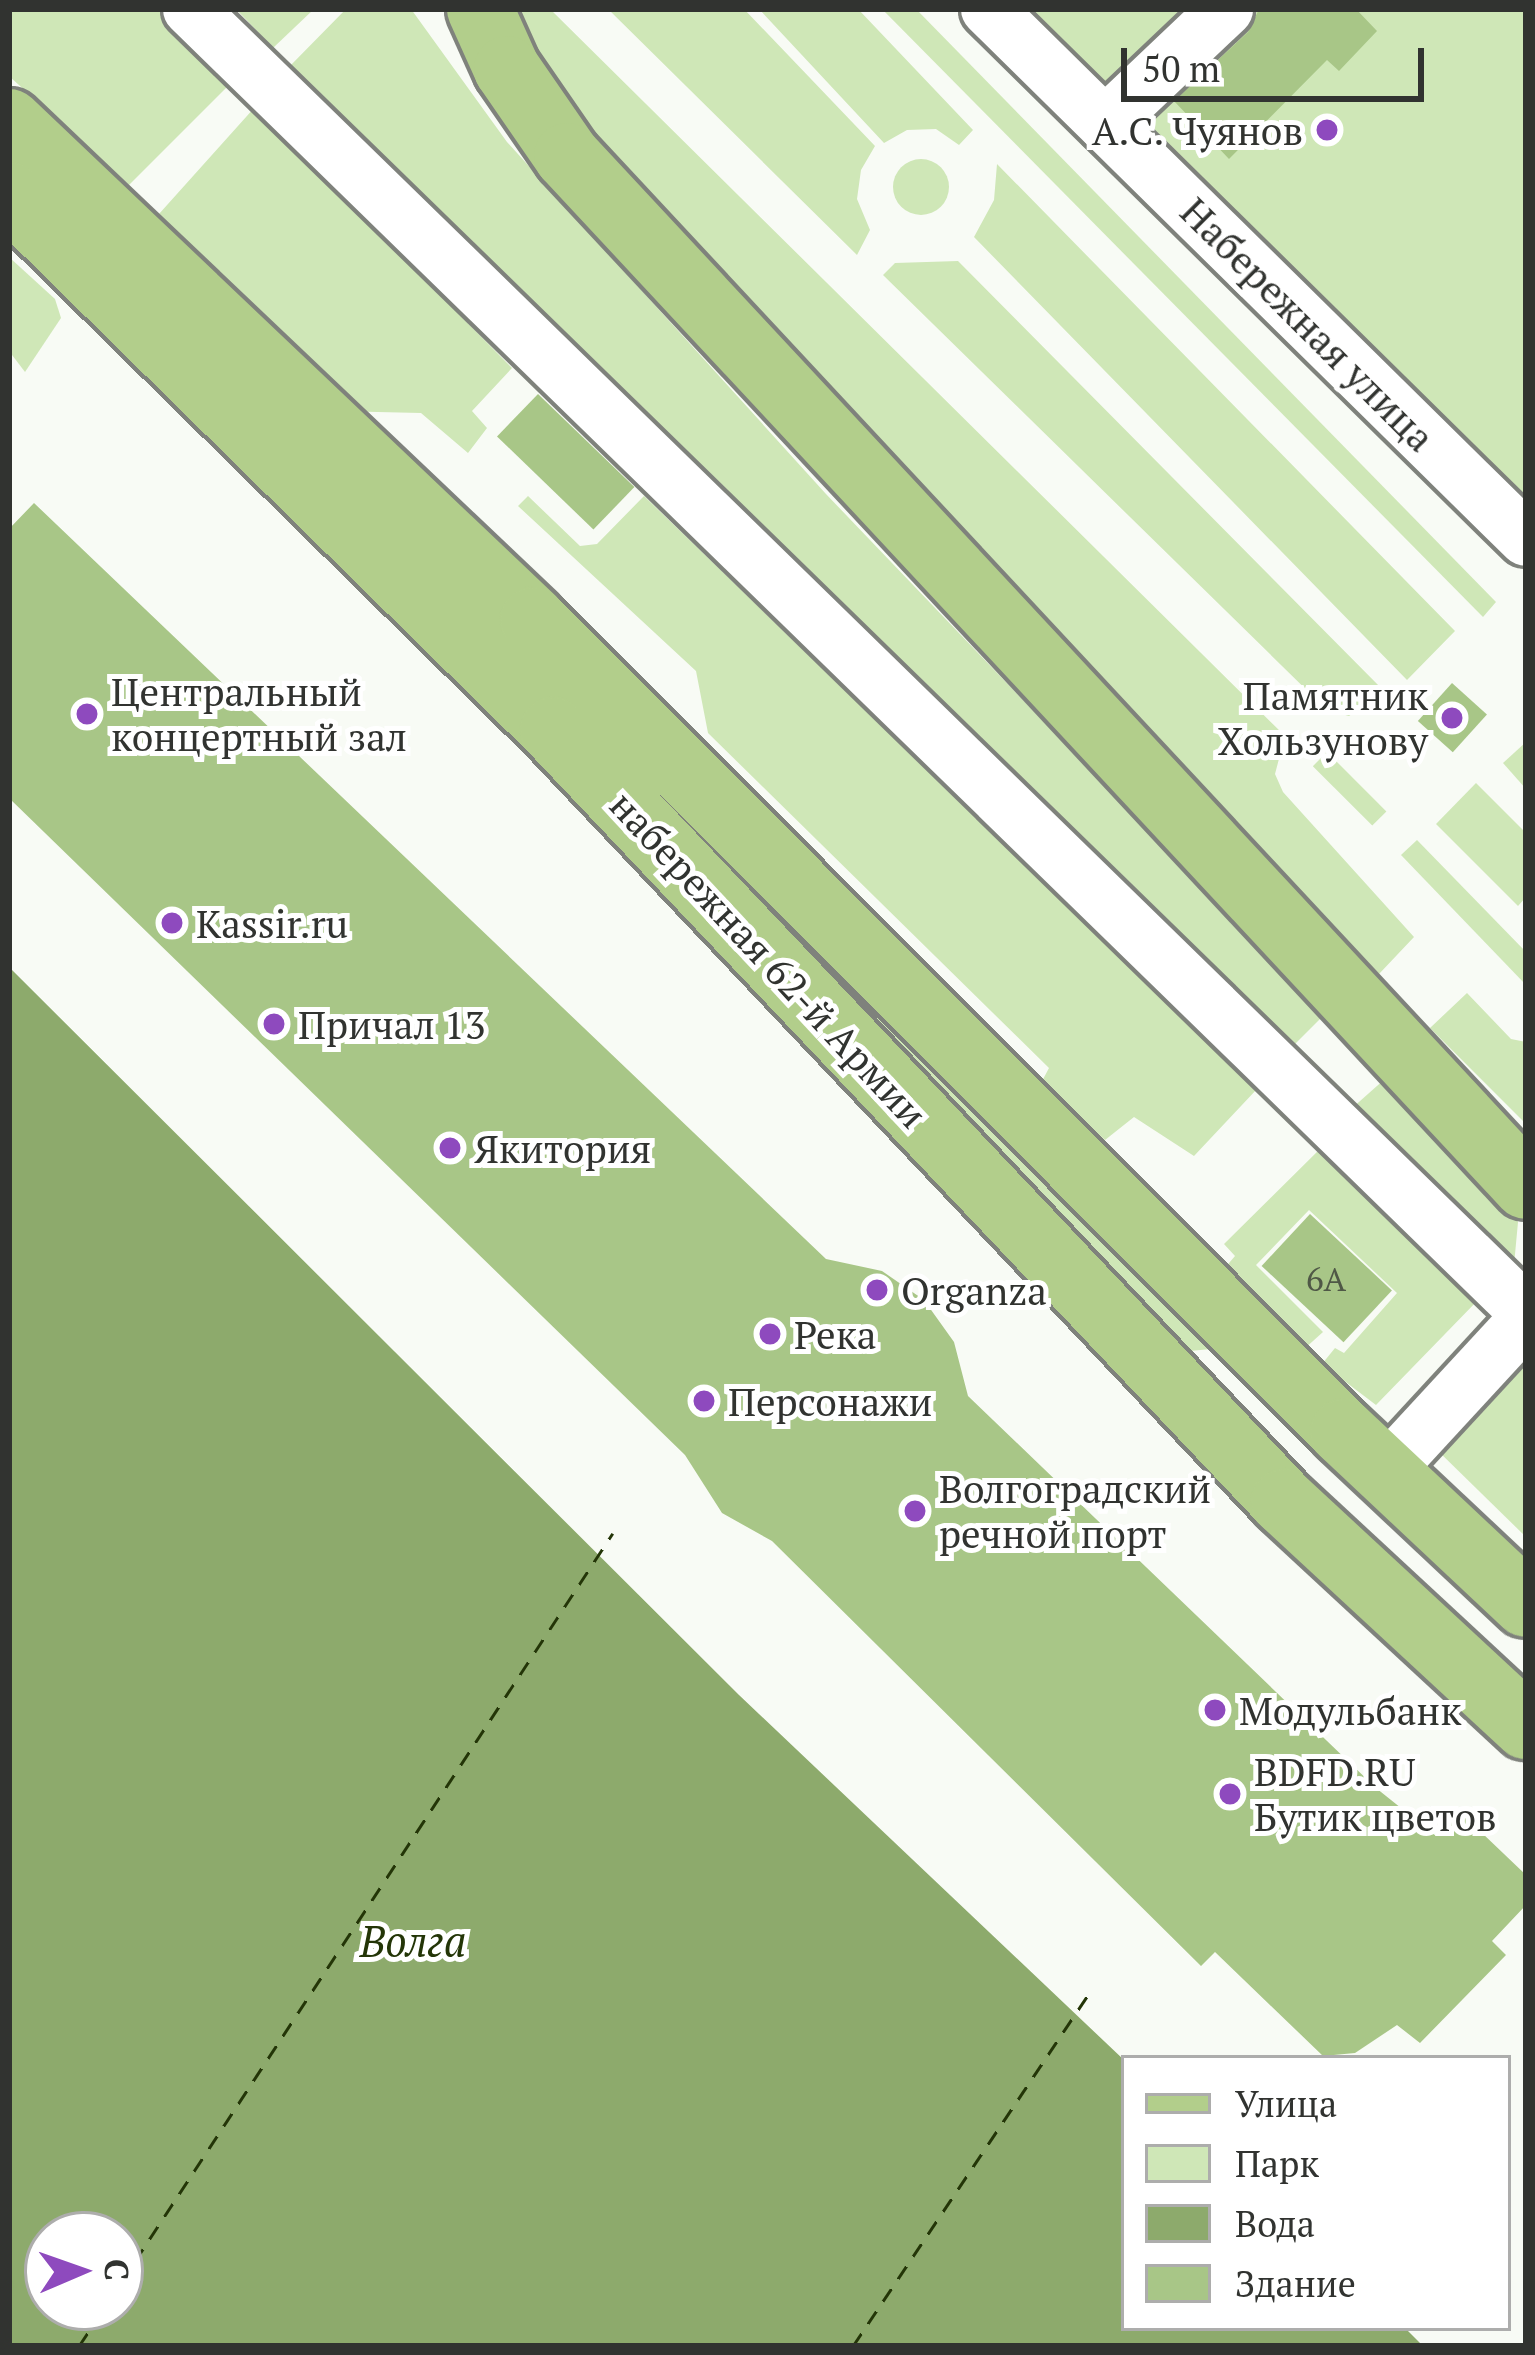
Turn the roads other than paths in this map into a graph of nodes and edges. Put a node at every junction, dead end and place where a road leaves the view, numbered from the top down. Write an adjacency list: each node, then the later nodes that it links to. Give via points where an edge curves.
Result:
1 (190, 9): 10 (street)
2 (480, 9): 9 (main road, via 507,70 567,156)
3 (988, 9): 6 (street, Набережная улица)
4 (1226, 9): 6 (street)
5 (9, 122): 11 (main road, набережная 62-й Армии, via 533,620)
6 (1105, 124): 8 (street, Набережная улица)
7 (9, 195): 13 (main road, набережная 62-й Армии, via 553,730 1284,1502)
8 (1526, 539)
9 (1526, 1186)
10 (1526, 1315): 11 (street)
11 (1385, 1472): 12 (main road, набережная 62-й Армии)
12 (1526, 1604)
13 (1526, 1726)

